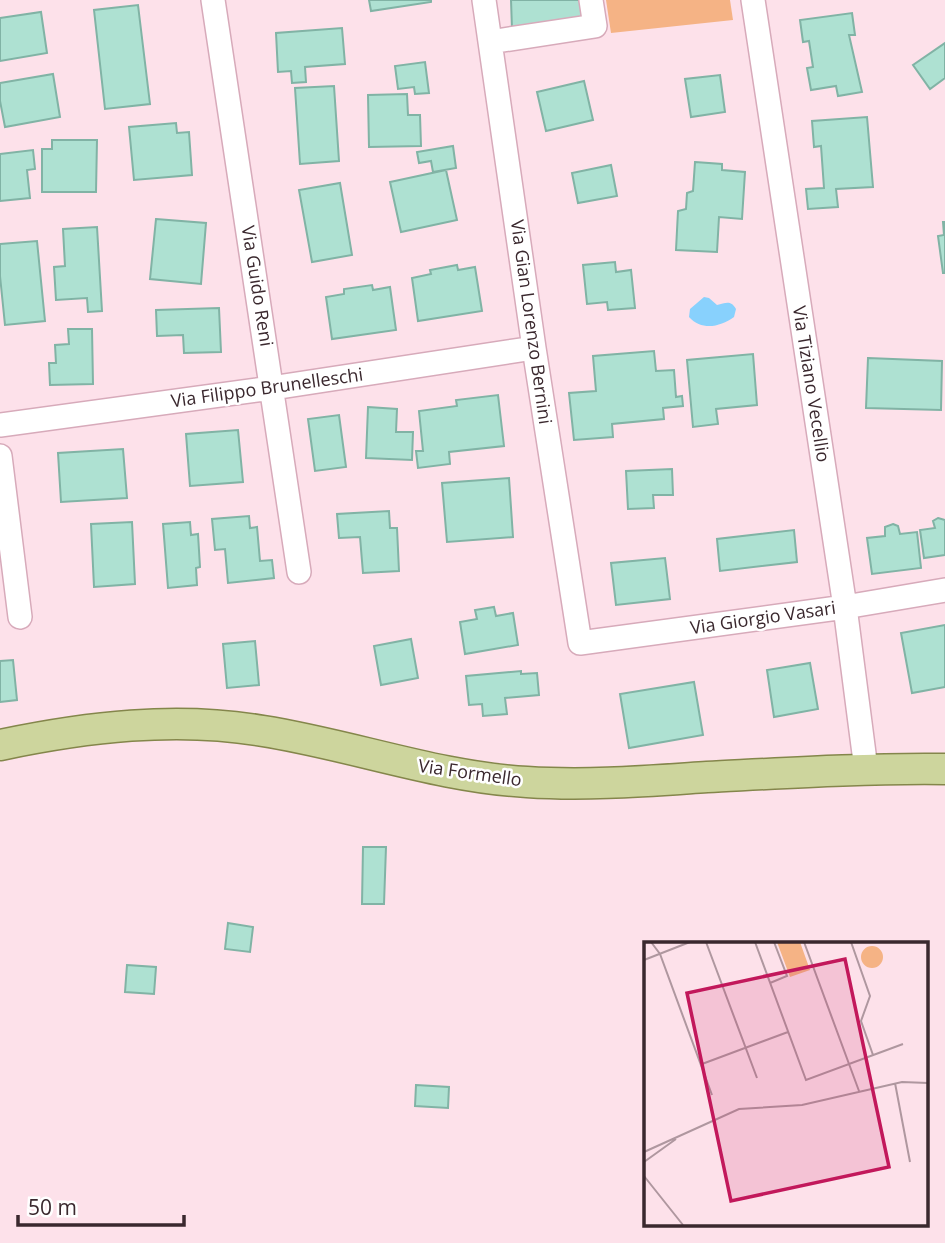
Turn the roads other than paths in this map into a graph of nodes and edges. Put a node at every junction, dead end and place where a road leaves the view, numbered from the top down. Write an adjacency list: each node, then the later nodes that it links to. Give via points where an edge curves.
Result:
1 (214, 0): 7 (street, Via Guido Reni)
2 (484, 0): 5 (street, Via Gian Lorenzo Bernini)
3 (591, 0): 5 (street, via 595,26)
4 (753, 0): 12 (street, Via Tiziano Vecellio)
5 (490, 42): 6 (street, Via Gian Lorenzo Bernini)
6 (534, 348): 7 (street, Via Filippo Brunelleschi); 14 (street, Via Gian Lorenzo Bernini)
7 (272, 388): 8 (street, Via Filippo Brunelleschi); 10 (street, Via Guido Reni)
8 (0, 425)
9 (0, 456): 13 (street)
10 (299, 572)
11 (945, 590): 12 (street, Via Giorgio Vasari)
12 (845, 607): 14 (street, Via Giorgio Vasari); 16 (street, Via Tiziano Vecellio)
13 (20, 617)
14 (580, 643)
15 (0, 745): 16 (main road, Via Formello, via 102,728 205,725 262,730 415,766 526,782 622,782)
16 (866, 769): 17 (main road, Via Formello)
17 (945, 769)

